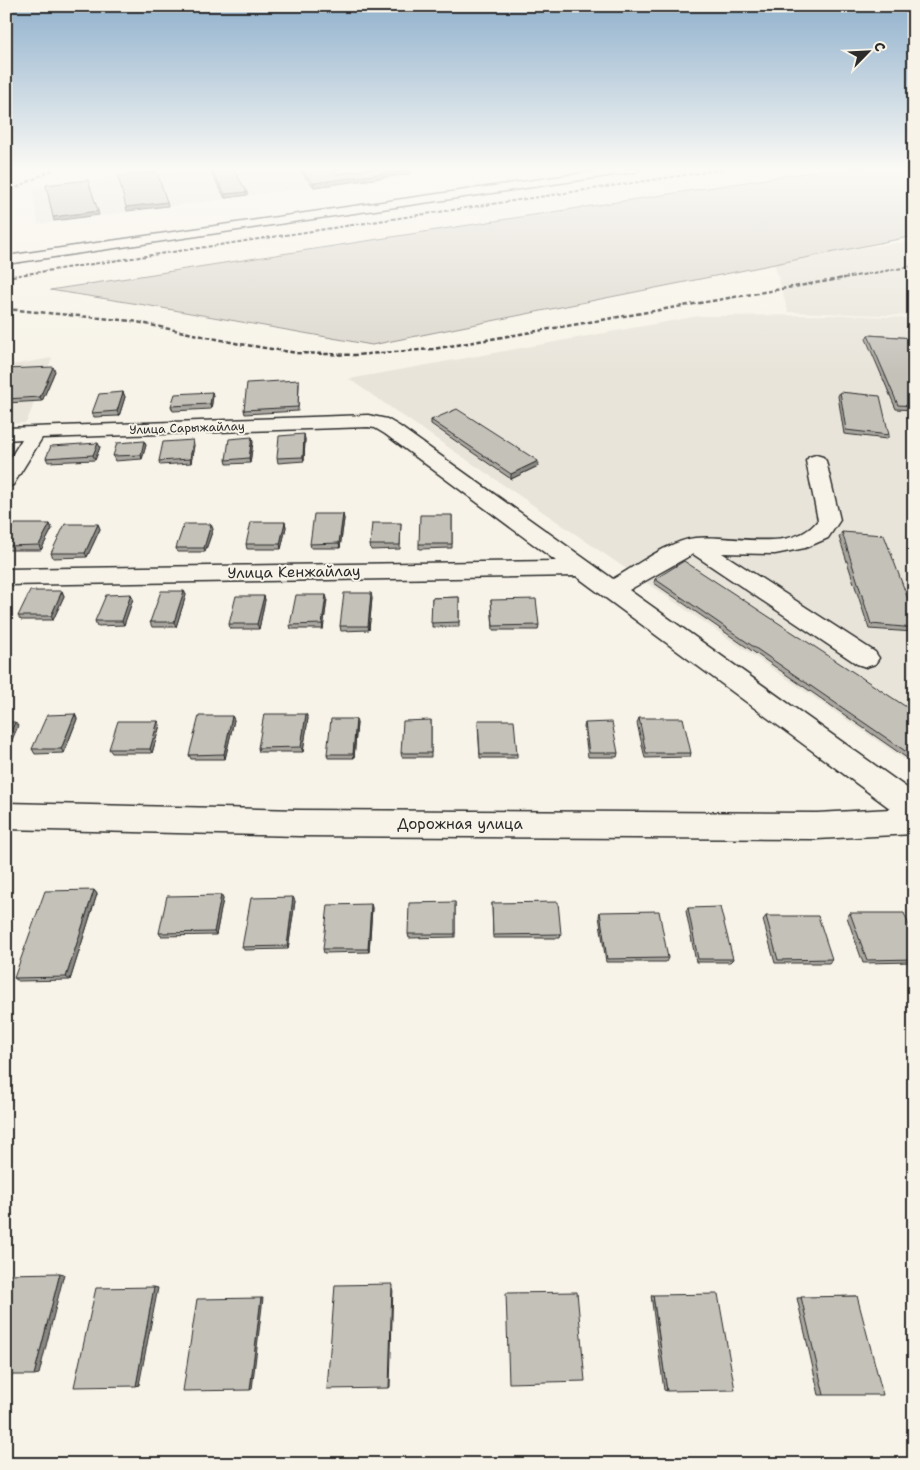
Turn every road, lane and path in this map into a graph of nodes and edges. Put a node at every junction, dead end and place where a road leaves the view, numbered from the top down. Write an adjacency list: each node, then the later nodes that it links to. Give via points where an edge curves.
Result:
1 (161, 238): 2 (street)
2 (6, 260)
3 (6, 434): 4 (street, Улица Сарыжайлау)
4 (35, 434): 6 (street); 8 (street, Улица Сарыжайлау, via 380,423)
5 (816, 460): 7 (street, via 829,520 820,533 797,544 775,547)
6 (6, 481)
7 (695, 545): 10 (street); 11 (street)
8 (582, 568): 9 (street, Улица Кенжайлау); 10 (street)
9 (6, 577)
10 (612, 590): 12 (street)
11 (866, 658)
12 (914, 810)
13 (6, 816): 14 (street, Дорожная улица, via 299,823 807,826)
14 (914, 821)

